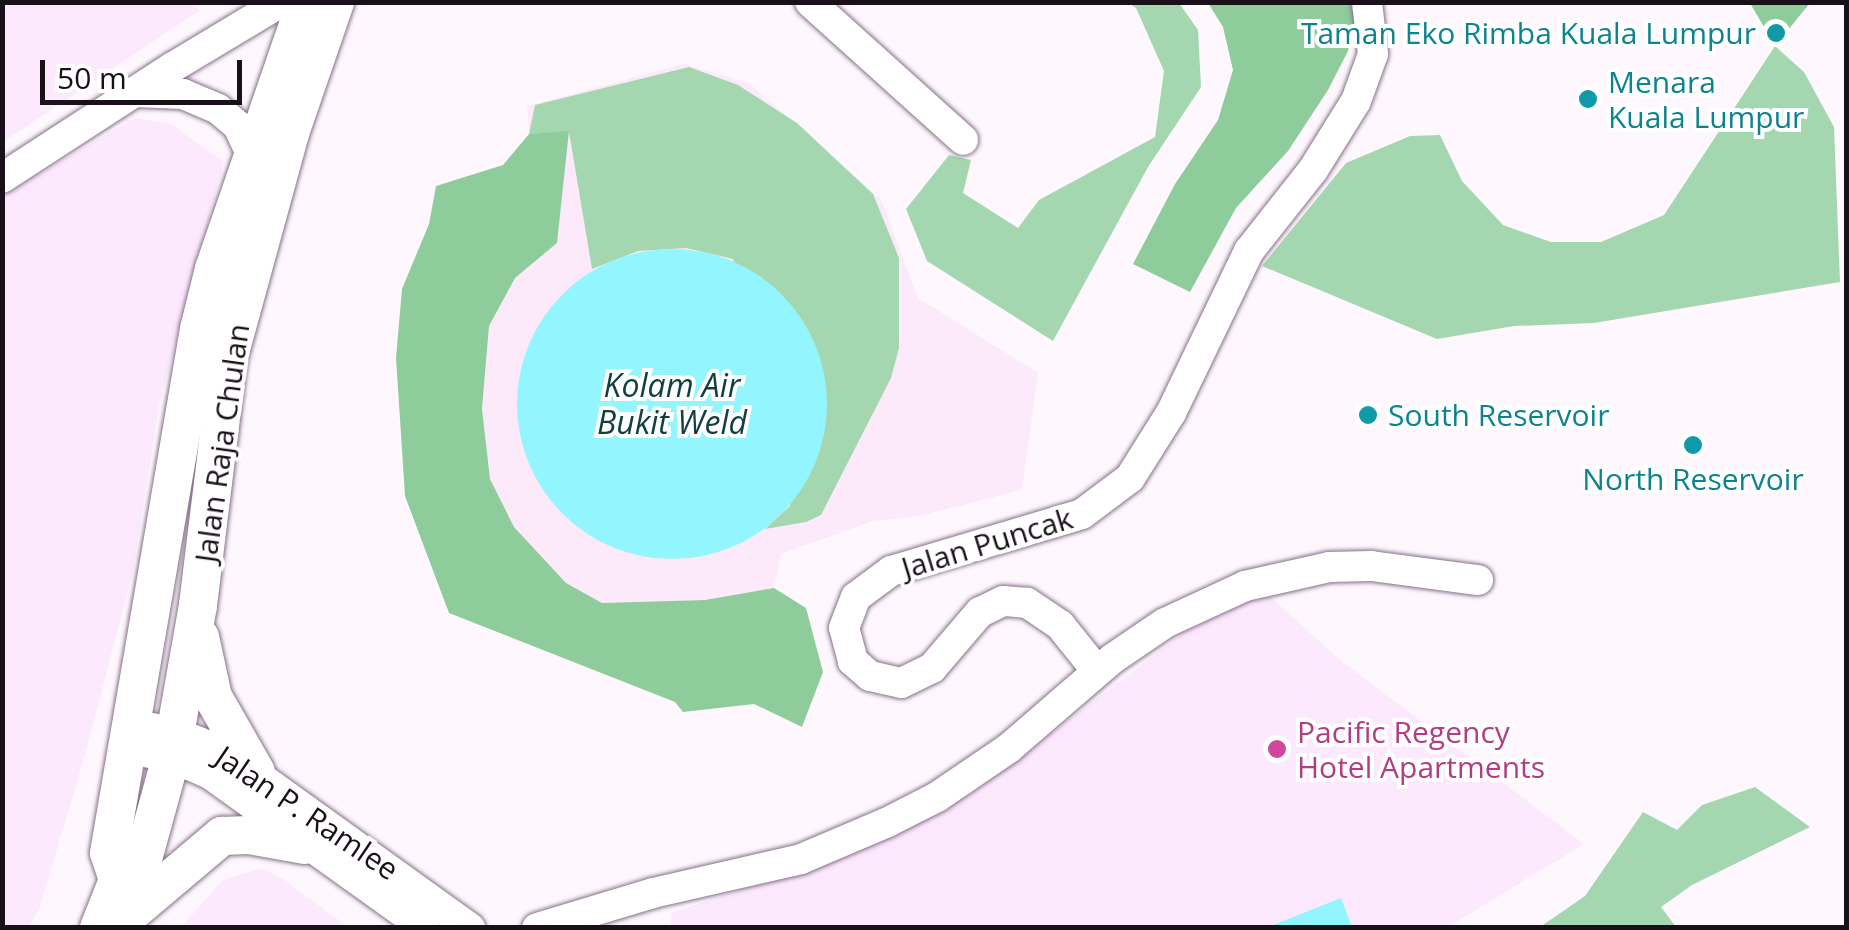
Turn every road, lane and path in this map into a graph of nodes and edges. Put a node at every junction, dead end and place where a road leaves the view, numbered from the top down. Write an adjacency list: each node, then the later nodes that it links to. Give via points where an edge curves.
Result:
1 (282, 2): 6 (street)
2 (306, 2): 8 (main road, Jalan Raja Chulan)
3 (335, 2): 11 (main road, Jalan Raja Chulan, via 290,133 228,360)
4 (810, 2): 7 (street)
5 (1367, 2): 12 (street, Jalan Puncak, via 1373,54 1356,101 1313,170 1249,250 1170,413 1130,478 1082,514 891,571 856,597 844,628 853,661 870,676 901,683 932,668 980,612 1003,601 1027,603 1060,626)
6 (134, 92): 8 (street, via 183,94 218,109 238,126); 9 (street)
7 (963, 140)
8 (252, 158): 13 (main road, Jalan Raja Chulan, via 200,329)
9 (2, 178)
10 (1478, 580): 12 (street, via 1371,566 1279,576 1190,609)
11 (198, 605): 14 (main road, Jalan Raja Chulan); 15 (main road, via 213,697)
12 (1097, 671): 22 (street, via 1009,748 886,824 801,859)
13 (130, 737): 14 (street, Jalan P. Ramlee); 17 (main road, Jalan Raja Chulan, via 109,853)
14 (174, 745): 15 (street, Jalan P. Ramlee, via 225,752); 16 (street, Jalan P. Ramlee); 17 (main road, Jalan Raja Chulan, via 142,859)
15 (256, 772): 21 (street, Jalan P. Ramlee)
16 (305, 845): 19 (main road, via 222,836); 20 (street, Jalan P. Ramlee)
17 (118, 880): 18 (main road, Jalan Raja Chulan)
18 (99, 928)
19 (113, 928)
20 (425, 928)
21 (470, 928)
22 (537, 928)

